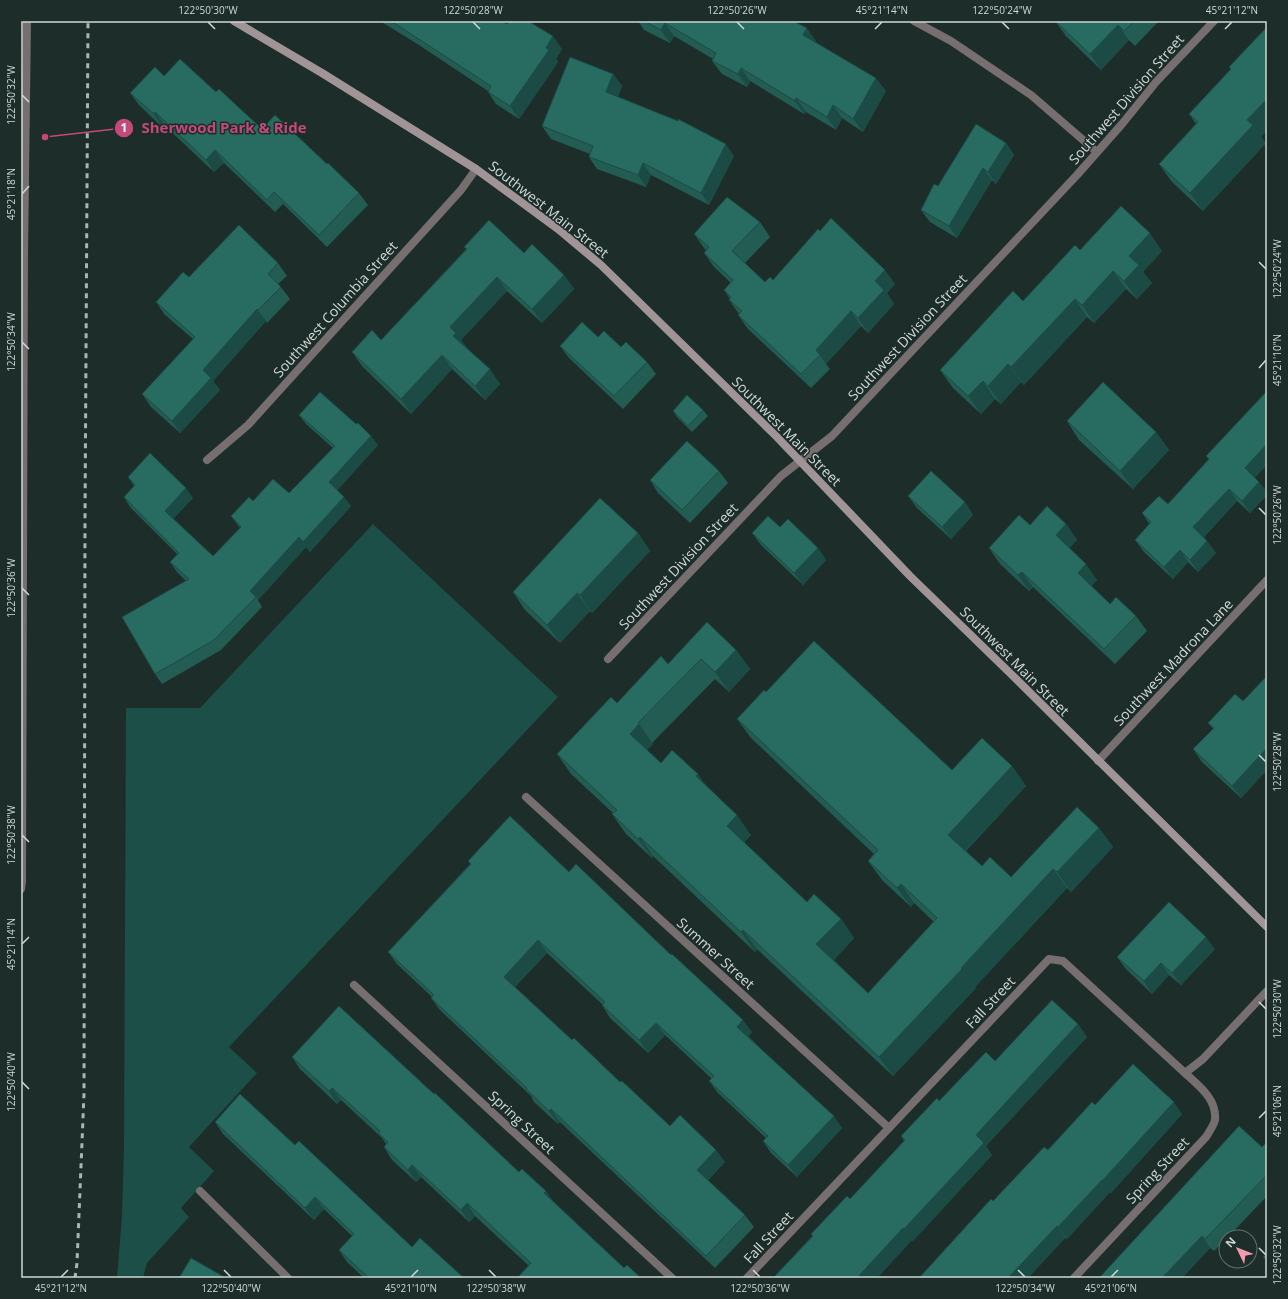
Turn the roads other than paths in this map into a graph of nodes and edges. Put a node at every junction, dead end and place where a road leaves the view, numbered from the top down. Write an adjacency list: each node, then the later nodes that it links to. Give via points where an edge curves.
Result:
1 (27, 21): 7 (street)
2 (234, 21): 6 (street, Southwest Main Street)
3 (914, 21): 5 (street, via 951,41 1032,95)
4 (1214, 21): 5 (street, Southwest Division Street, via 1156,82)
5 (1097, 152): 9 (street, Southwest Division Street, via 832,436)
6 (476, 169): 8 (street, Southwest Columbia Street, via 461,190 248,425); 9 (street, Southwest Main Street, via 558,229 601,265)
7 (23, 244): 10 (street)
8 (207, 460)
9 (800, 461): 12 (street, Southwest Division Street, via 781,476); 14 (street, Southwest Main Street, via 910,576)
10 (22, 486): 13 (street)
11 (1267, 580): 14 (street, Southwest Madrona Lane)
12 (608, 659)
13 (22, 725): 16 (street)
14 (1098, 761): 17 (street, Southwest Main Street)
15 (526, 797): 21 (street, Summer Street)
16 (21, 889)
17 (1267, 927)
18 (354, 985): 24 (street, Spring Street)
19 (1267, 991): 20 (street, via 1203,1059)
20 (1185, 1073): 21 (street, Fall Street, via 1064,961 1049,959); 26 (street, Spring Street, via 1205,1091 1214,1106 1215,1121 1206,1137)
21 (889, 1128): 25 (street, Fall Street)
22 (200, 1191): 23 (street)
23 (288, 1278)
24 (672, 1278)
25 (748, 1278)
26 (1074, 1278)

